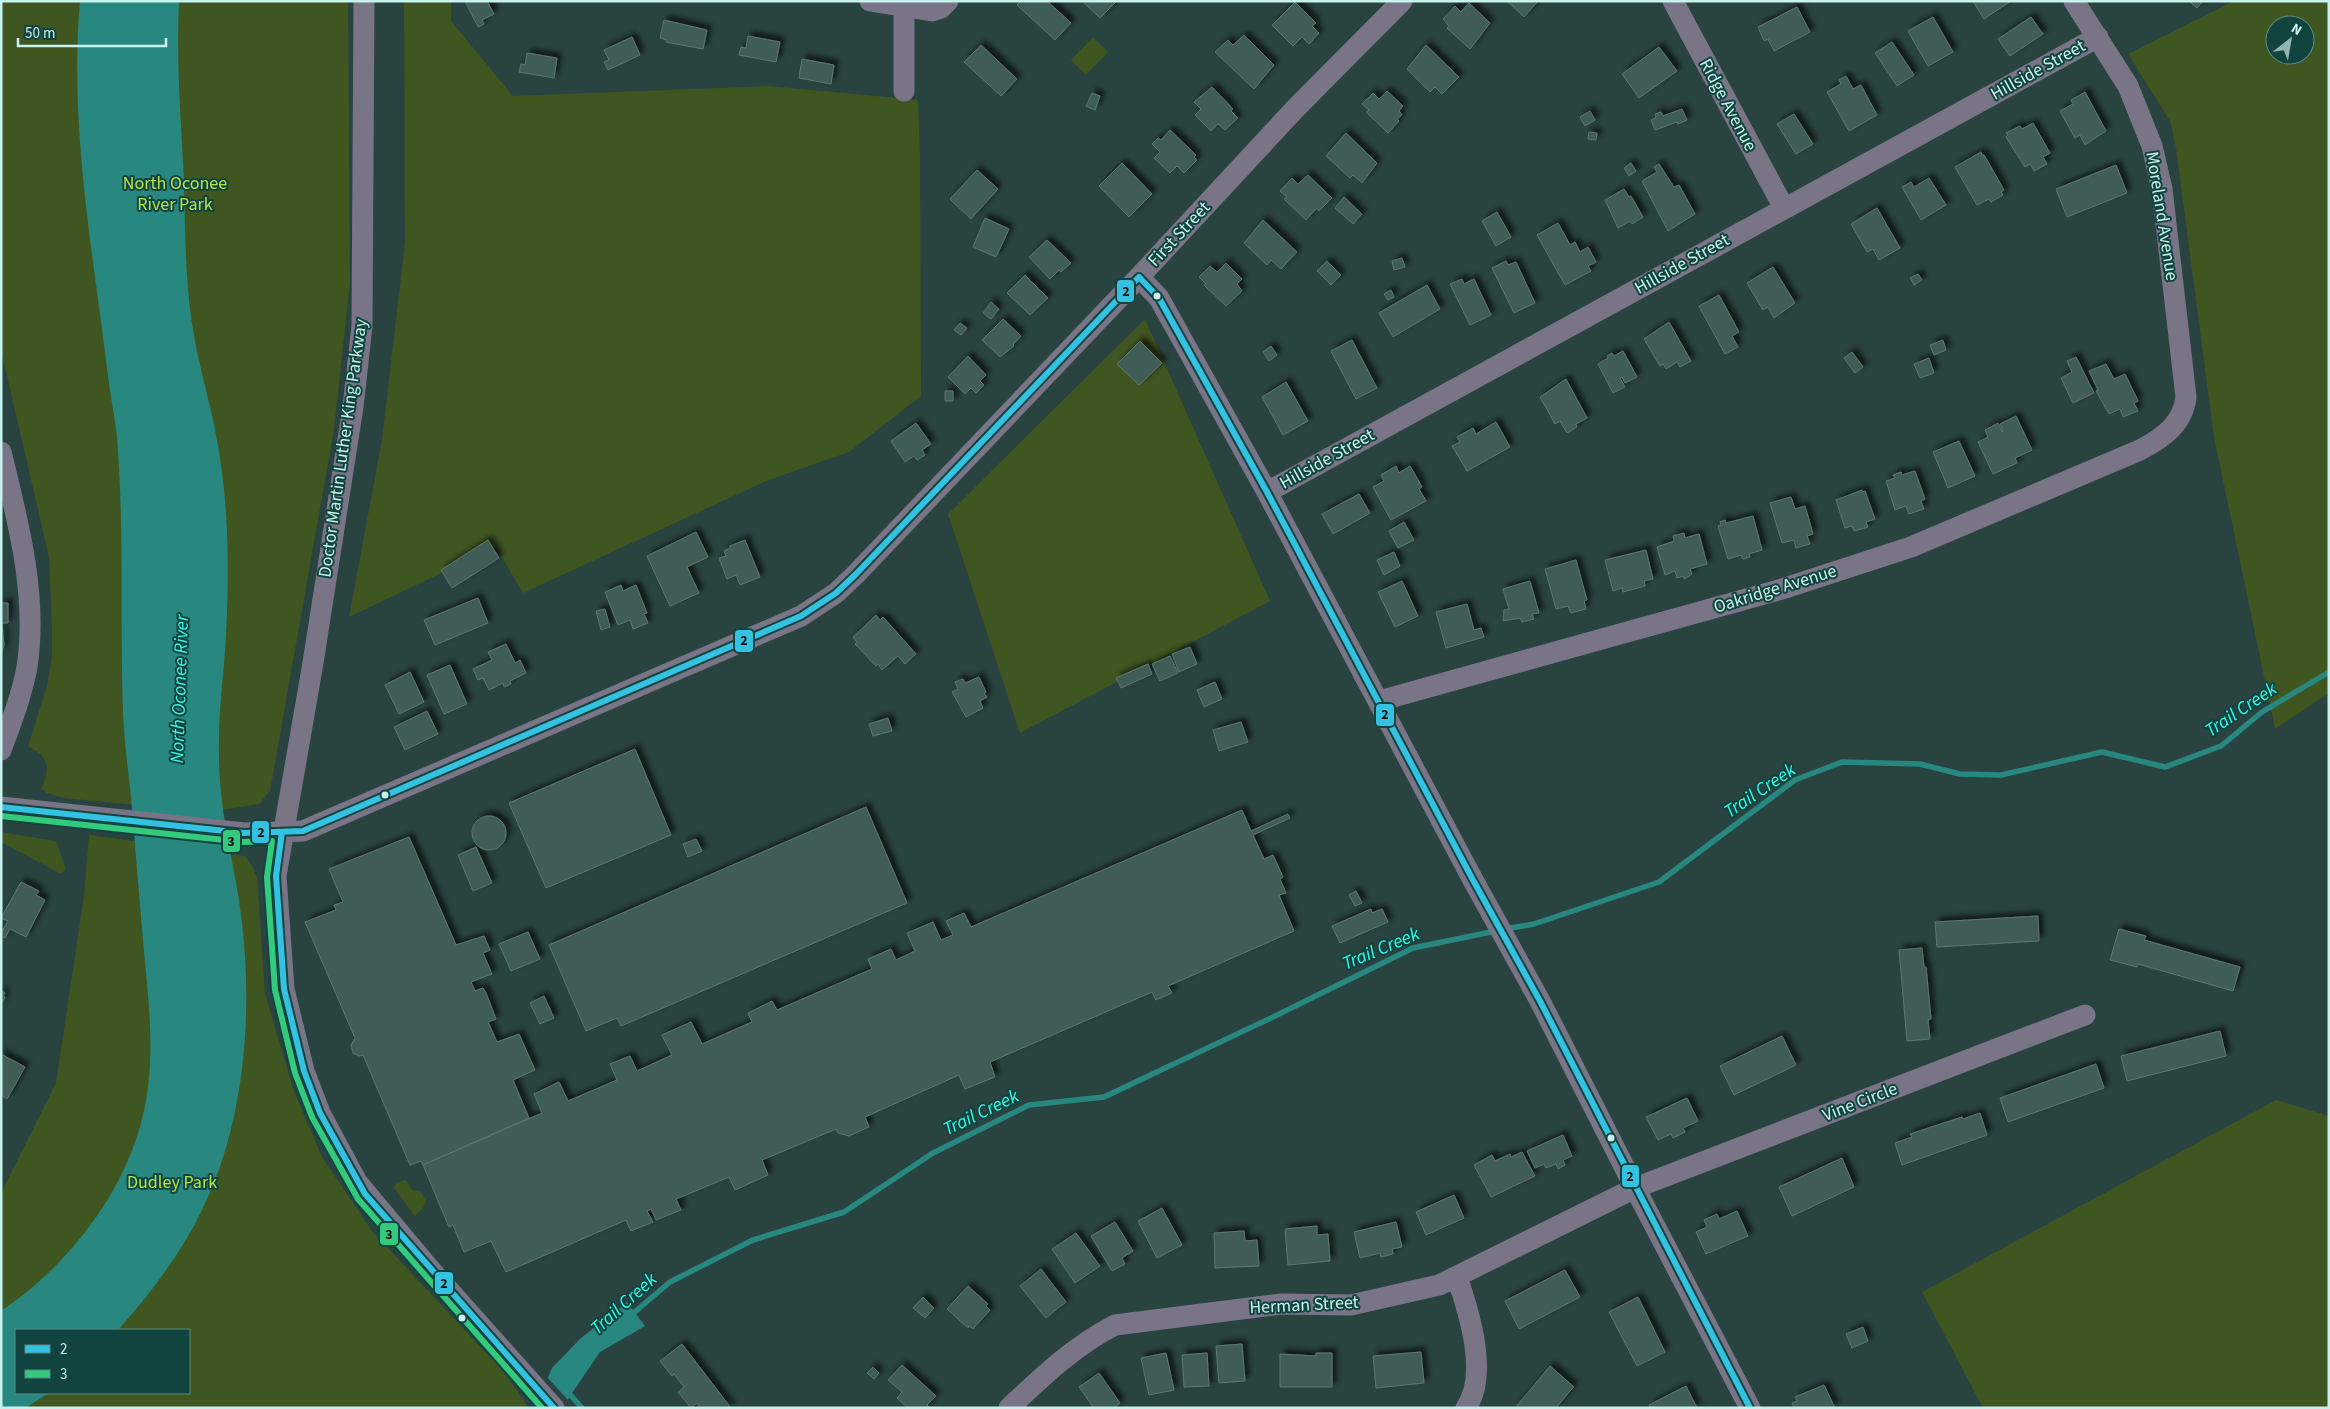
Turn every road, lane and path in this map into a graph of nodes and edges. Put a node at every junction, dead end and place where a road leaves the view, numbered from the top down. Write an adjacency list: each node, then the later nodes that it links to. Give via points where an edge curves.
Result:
1 (364, 1): 18 (street, Doctor Martin Luther King Parkway, via 362,326 353,406 313,663)
2 (870, 1): 7 (street)
3 (948, 1): 7 (street, via 932,11)
4 (1402, 1): 11 (street, First Street, via 1294,110)
5 (1673, 1): 10 (street, Ridge Avenue)
6 (2074, 1): 8 (street, Moreland Avenue)
7 (904, 4): 9 (street)
8 (2098, 37): 10 (street, Hillside Street); 12 (street, Moreland Avenue, via 2142,116 2162,189 2186,396 2180,420)
9 (904, 91)
10 (1784, 208): 14 (street, Hillside Street)
11 (1140, 277): 14 (street, via 1159,298); 18 (street, First Street, via 856,574 829,598 801,616 303,831)
12 (2159, 440): 15 (street, Oakridge Avenue, via 1911,547 1782,589)
13 (1, 452): 16 (street, via 24,564 29,639 27,666)
14 (1267, 492): 15 (street)
15 (1379, 701): 20 (street, via 1540,1001)
16 (1, 750)
17 (1, 807): 18 (street, First Street, via 244,834)
18 (282, 832): 22 (street, Doctor Martin Luther King Parkway, via 276,876 284,989 304,1071 320,1113 365,1194)
19 (2085, 1015): 20 (street, Vine Circle)
20 (1635, 1188): 21 (street, Herman Street); 25 (street)
21 (1457, 1277): 23 (street, Herman Street, via 1439,1285 1351,1305 1281,1304 1115,1325 1056,1364); 24 (street, via 1467,1308 1477,1377)
22 (554, 1408)
23 (1009, 1408)
24 (1466, 1408)
25 (1750, 1408)

